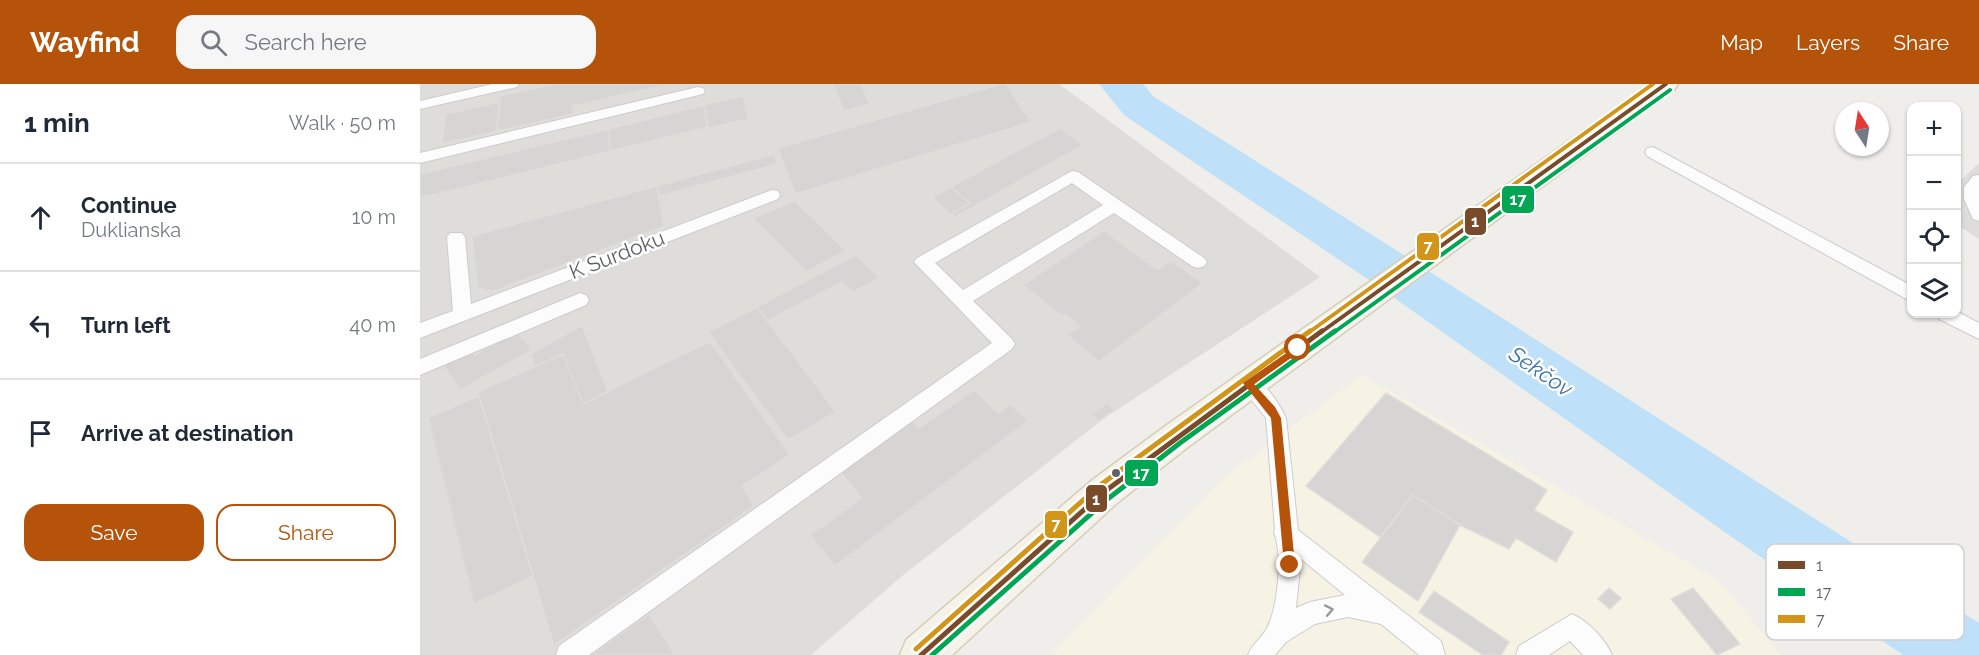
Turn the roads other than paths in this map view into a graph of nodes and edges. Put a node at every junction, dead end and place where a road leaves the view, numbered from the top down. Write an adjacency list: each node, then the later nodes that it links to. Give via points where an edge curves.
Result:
1 (512, 84): 4 (lane)
2 (1666, 84): 21 (main road)
3 (698, 91): 6 (lane)
4 (420, 105)
5 (1653, 152): 13 (lane)
6 (420, 158)
7 (1979, 180): 10 (lane, via 1972,187)
8 (772, 195): 16 (lane, K Surdoku)
9 (1115, 205): 12 (lane); 15 (lane); 15 (lane, via 1072,176 923,262)
10 (1979, 215)
11 (456, 237): 16 (lane)
12 (1198, 262)
13 (1907, 292)
14 (580, 300): 20 (lane)
15 (960, 300): 25 (lane, via 1005,344)
16 (463, 315): 18 (lane, K Surdoku)
17 (1953, 318): 19 (lane)
18 (420, 332)
19 (1979, 332)
20 (420, 367)
21 (1248, 383): 22 (lane, via 1276,418); 26 (main road, via 1104,492)
22 (1285, 533): 23 (lane); 24 (lane, via 1290,565 1287,600)
23 (1388, 615): 24 (lane, one-way to 23, via 1310,614 1348,606); 28 (lane)
24 (1277, 634): 27 (lane)
25 (568, 655)
26 (921, 655)
27 (1260, 655)
28 (1433, 655)
29 (1528, 655): 30 (lane, via 1572,626)
30 (1600, 655)

